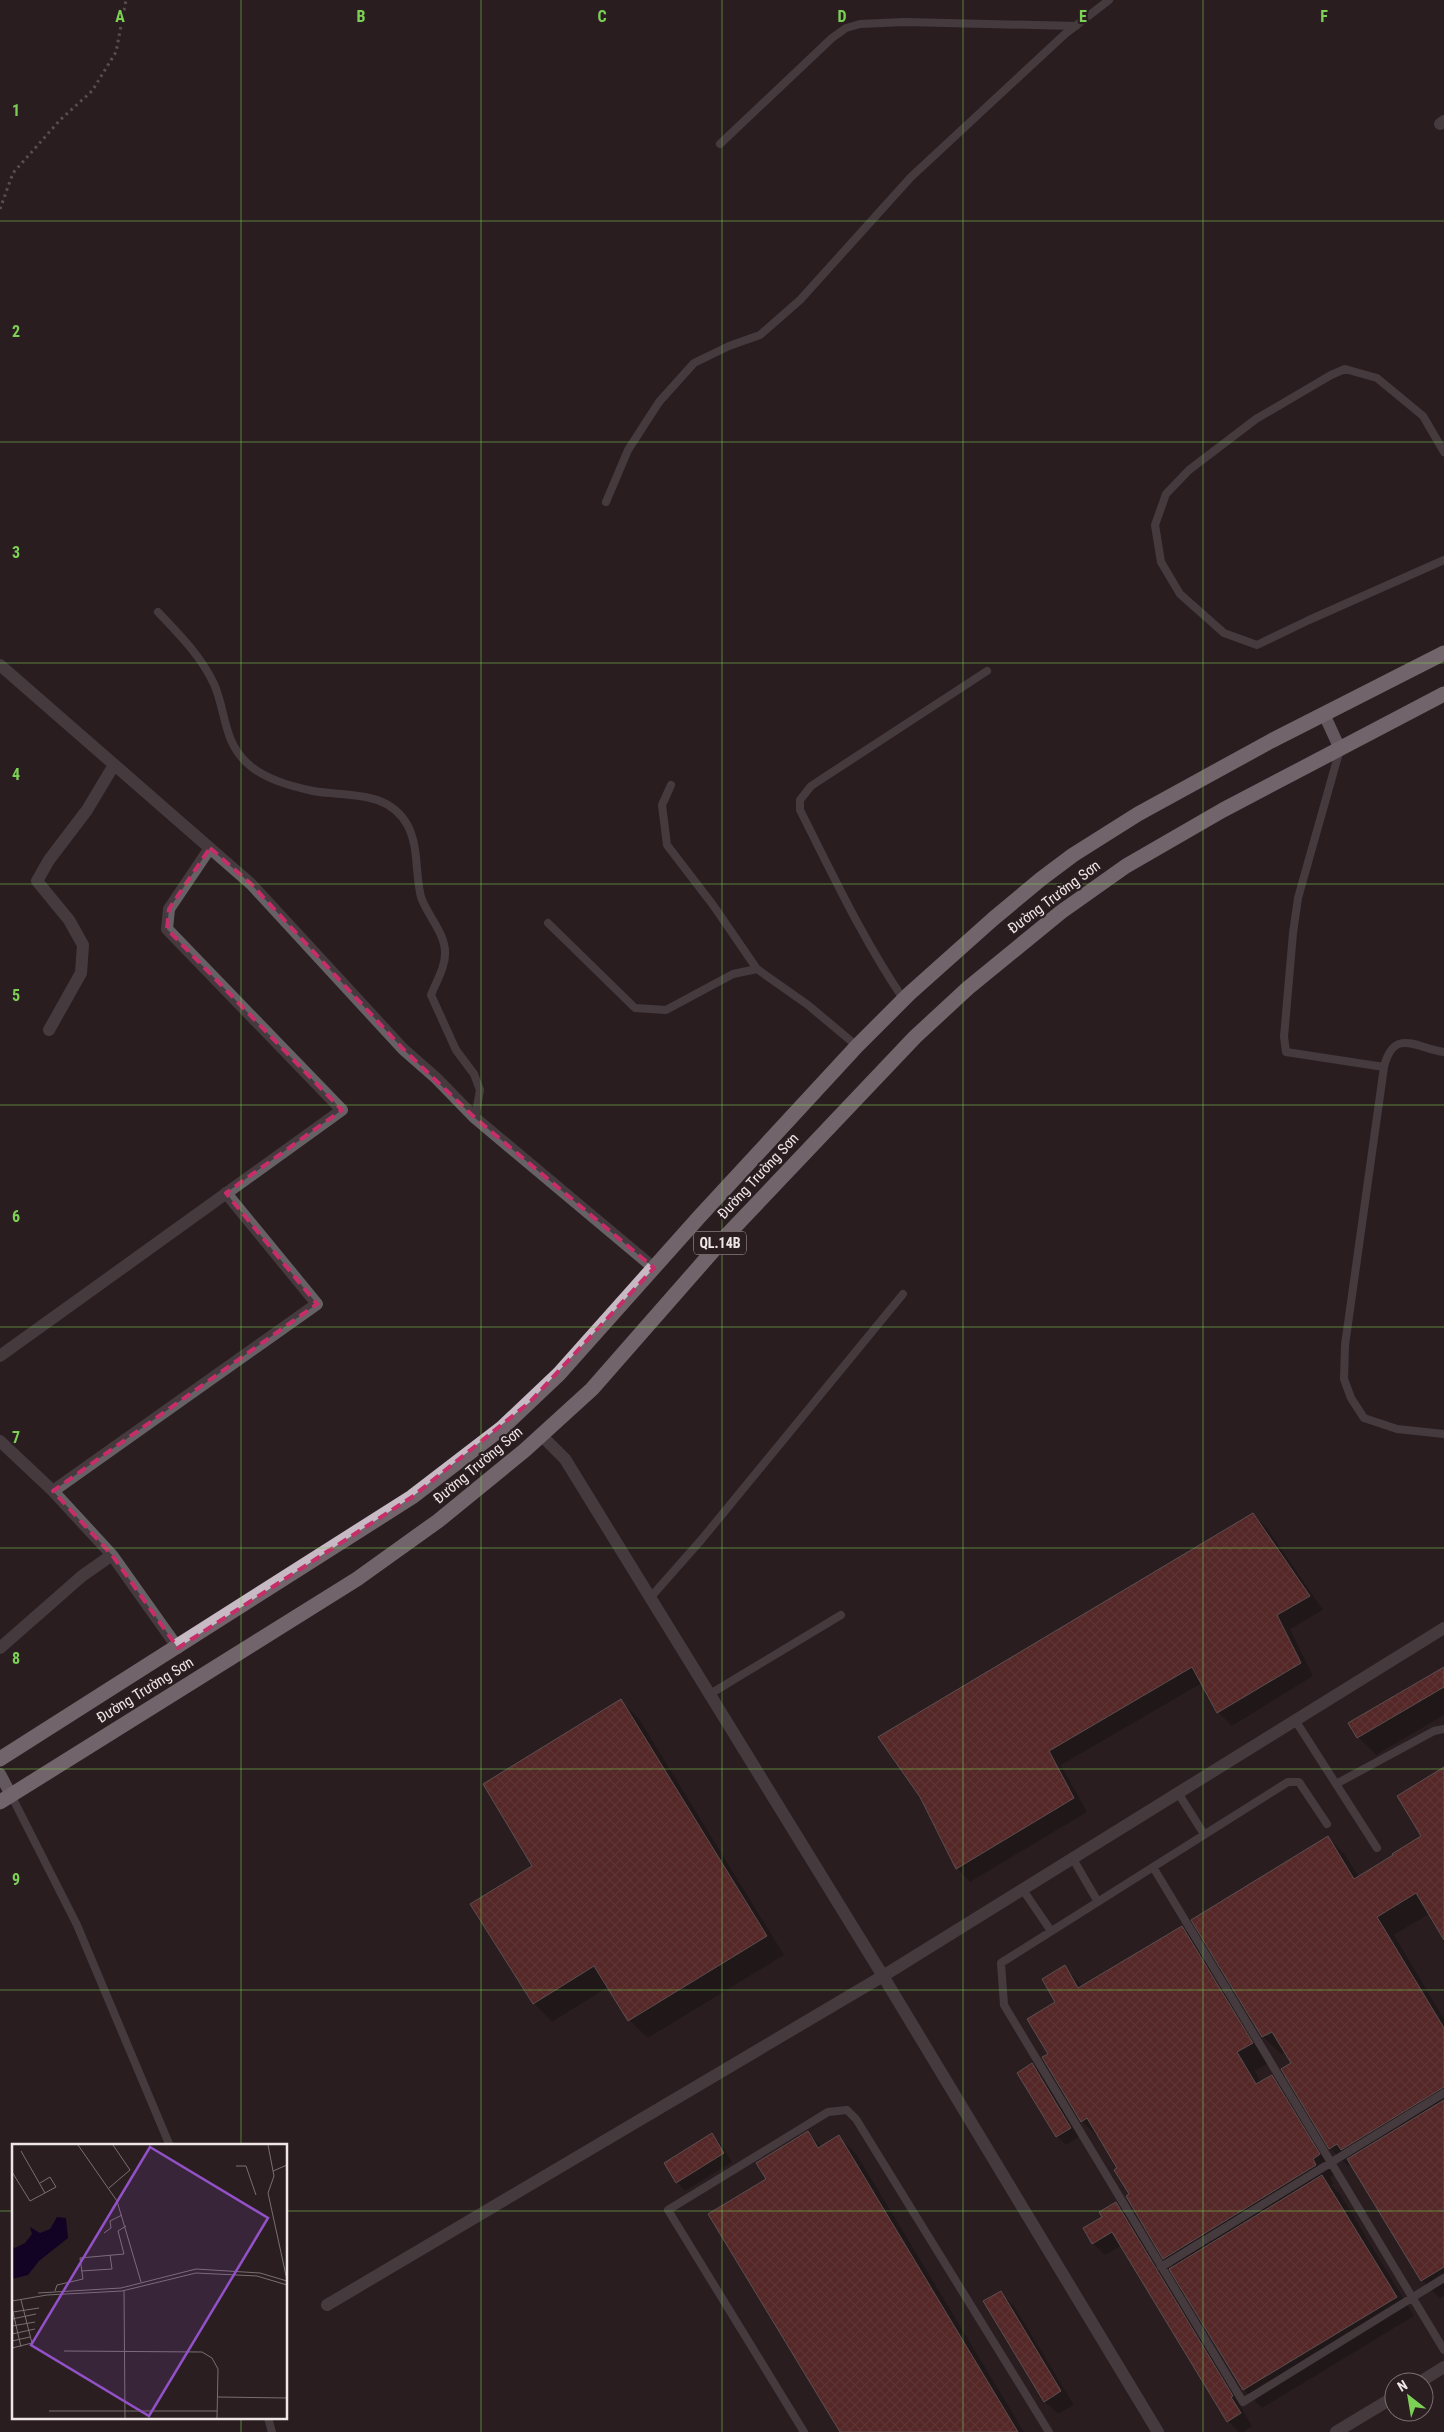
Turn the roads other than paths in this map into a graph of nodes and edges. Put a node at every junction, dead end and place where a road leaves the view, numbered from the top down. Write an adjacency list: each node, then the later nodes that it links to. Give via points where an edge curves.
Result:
1 (1109, 0): 2 (lane)
2 (1076, 26): 3 (lane, via 904,22 850,26 832,38); 5 (lane, via 911,177 800,300 760,335 694,363 659,402 628,450)
3 (720, 144)
4 (1444, 452): 6 (lane, via 1423,416 1377,378 1345,370 1256,419 1189,470 1166,494 1155,525 1161,562 1180,594 1224,633 1257,645)
5 (606, 502)
6 (1444, 560)
7 (158, 612): 24 (lane, via 206,668 220,699 228,736 247,764 295,787 327,793 361,794 377,799 408,826 421,895 445,948 441,972 431,995 456,1050 474,1074 480,1090)
8 (1444, 652): 12 (highway, Đường Trường Sơn / QL.14B)
9 (0, 666): 14 (street)
10 (988, 671): 19 (lane, via 810,786 800,800 800,810 856,923)
11 (1444, 694): 13 (highway, Đường Trường Sơn / QL.14B)
12 (1324, 714): 13 (main road); 19 (highway, Đường Trường Sơn / QL.14B, via 1138,814 1073,855 993,919)
13 (1340, 749): 23 (lane, via 1298,898 1284,1038 1286,1052); 30 (highway, Đường Trường Sơn / QL.14B, via 1223,810 1111,876 968,988 915,1037 746,1214 592,1389)
14 (114, 764): 16 (street); 20 (street, via 87,810 37,881 69,920 83,945 81,973)
15 (671, 785): 18 (lane, via 662,805 667,845)
16 (210, 848): 24 (street, via 250,884 403,1049); 25 (street, via 169,909 166,929 342,1110)
17 (548, 923): 18 (lane, via 635,1008 666,1010 733,974)
18 (757, 969): 21 (lane, via 808,1005)
19 (904, 1000): 21 (highway, Đường Trường Sơn / QL.14B)
20 (49, 1030)
21 (857, 1046): 26 (highway, Đường Trường Sơn / QL.14B)
22 (1444, 1052): 23 (lane, via 1412,1042 1403,1043 1389,1052)
23 (1384, 1067): 29 (lane, via 1345,1345 1344,1379 1350,1398 1364,1418 1397,1429)
24 (475, 1118): 26 (street)
25 (226, 1193): 28 (street); 32 (street, via 317,1304)
26 (654, 1268): 38 (highway, Đường Trường Sơn / QL.14B, via 559,1374 502,1428 457,1464 412,1497)
27 (903, 1294): 34 (lane)
28 (0, 1356)
29 (1444, 1434)
30 (541, 1435): 34 (street, via 565,1459); 46 (highway, Đường Trường Sơn / QL.14B, via 438,1522 357,1579)
31 (0, 1441): 32 (street)
32 (53, 1491): 33 (street)
33 (112, 1555): 37 (street, via 82,1576); 38 (street)
34 (650, 1598): 39 (street)
35 (841, 1615): 39 (lane)
36 (1444, 1628): 40 (street)
37 (0, 1648)
38 (178, 1648): 42 (highway, Đường Trường Sơn / QL.14B, via 95,1696)
39 (710, 1694): 55 (street)
40 (1295, 1720): 44 (lane); 45 (street)
41 (1444, 1729): 44 (lane, via 1434,1730)
42 (0, 1759)
43 (0, 1774): 46 (main road)
44 (1336, 1784): 49 (lane)
45 (1178, 1793): 48 (lane); 50 (street)
46 (6, 1799): 57 (lane, via 77,1925)
47 (1327, 1824): 48 (lane, via 1299,1782 1288,1782)
48 (1204, 1834): 51 (lane)
49 (1377, 1848)
50 (1073, 1859): 52 (street); 53 (lane)
51 (1153, 1867): 53 (lane); 58 (lane)
52 (1023, 1890): 54 (lane); 55 (street)
53 (1098, 1902): 54 (lane)
54 (1051, 1931): 59 (lane, via 1001,1963 1004,2005)
55 (883, 1976): 62 (street); 67 (street)
56 (1444, 2093): 58 (lane)
57 (169, 2144)
58 (1331, 2163): 59 (lane); 61 (lane)
59 (1161, 2267): 61 (lane, via 1243,2402)
60 (1444, 2278): 61 (lane)
61 (1412, 2298): 63 (lane)
62 (327, 2304)
63 (1444, 2350)
64 (1384, 2403): 68 (street)
65 (804, 2432): 66 (lane, via 668,2210 828,2112 848,2110)
66 (1049, 2432)
67 (1158, 2432)
68 (1336, 2432)

